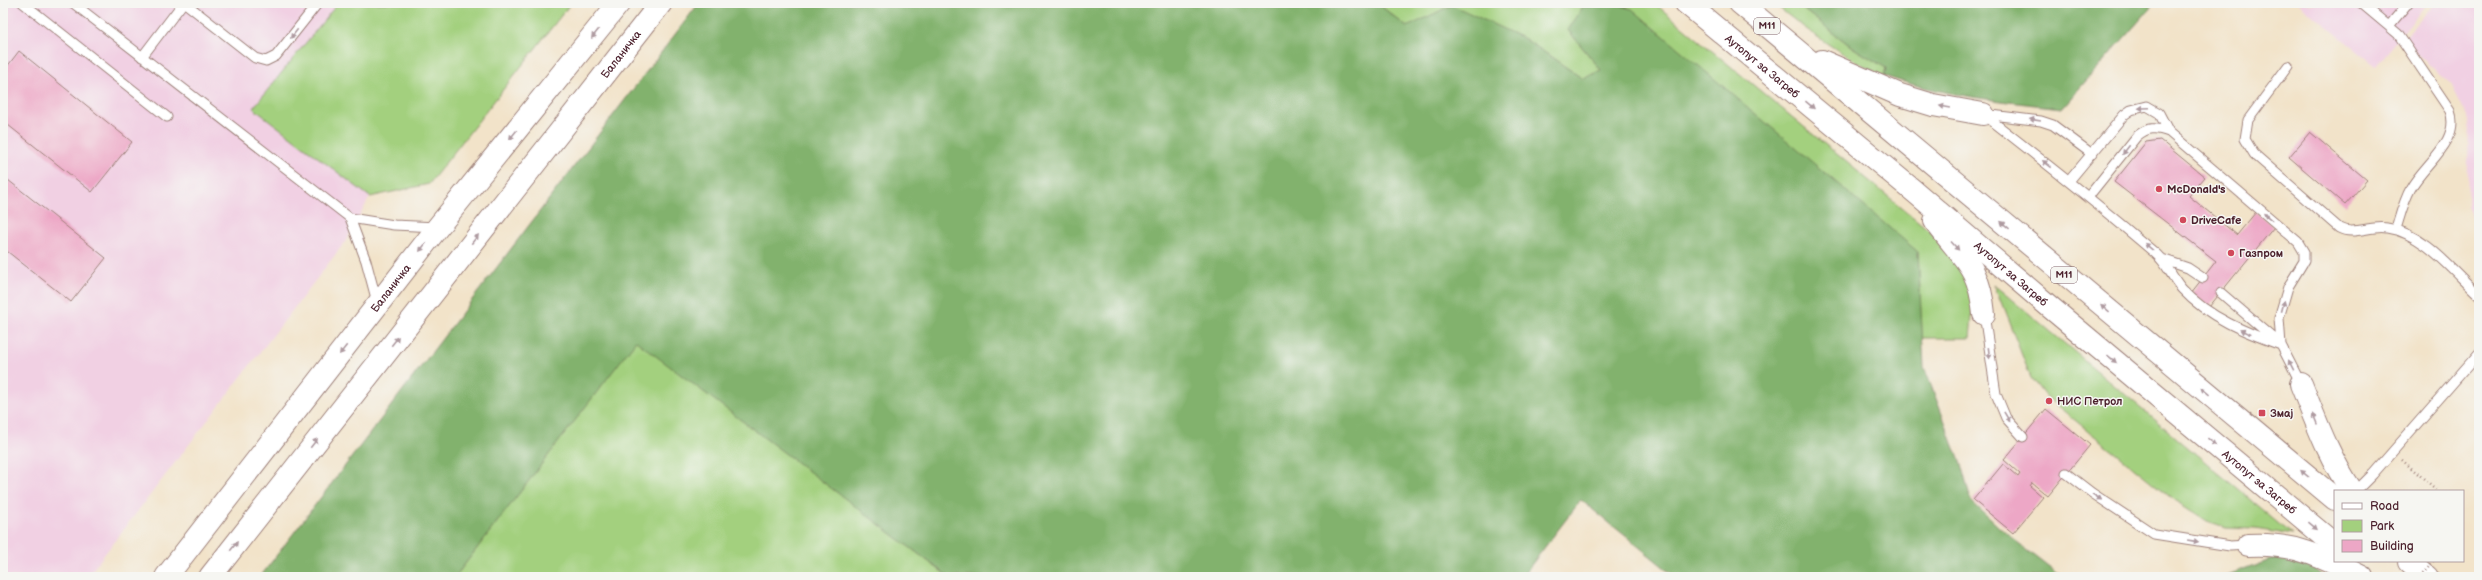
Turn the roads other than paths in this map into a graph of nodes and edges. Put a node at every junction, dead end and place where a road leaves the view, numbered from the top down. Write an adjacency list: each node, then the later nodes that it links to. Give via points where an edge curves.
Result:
1 (24, 3): 18 (lane)
2 (73, 3): 13 (lane)
3 (184, 3): 4 (lane, one-way to 3, via 276,56 266,61 255,58); 13 (lane)
4 (318, 3)
5 (619, 3): 14 (main road, Баланичка, one-way to 14)
6 (661, 3): 16 (main road, Баланичка)
7 (1686, 3): 22 (main road, Аутопут за Загреб, one-way to 22)
8 (1740, 3): 12 (main road, M11)
9 (2361, 3): 11 (lane)
10 (2408, 3): 11 (lane)
11 (2389, 26): 26 (lane, via 2398,34 2450,111 2453,120 2450,137 2411,188)
12 (1795, 49): 17 (main road, one-way to 12, via 1933,105 1900,95); 40 (main road, M11, one-way to 12)
13 (142, 57): 24 (lane)
14 (570, 65): 16 (main road); 25 (main road, Баланичка, one-way to 25)
15 (2288, 66): 26 (lane, via 2248,120 2244,139 2247,145 2339,228 2348,232 2376,227)
16 (596, 86): 46 (main road, Баланичка, one-way to 16)
17 (1983, 114): 20 (lane, one-way to 17, via 2053,125 2041,120); 21 (lane, one-way to 17)
18 (167, 117)
19 (2169, 132): 20 (lane, one-way to 20, via 2156,110 2147,106 2138,108 2124,115); 23 (lane, one-way to 23, via 2156,127 2143,131); 33 (lane, one-way to 19, via 2280,318 2283,304 2288,287 2304,261 2304,252 2298,242)
20 (2092, 154): 21 (lane)
21 (2069, 181): 23 (lane)
22 (1915, 192): 32 (main road, one-way to 32, via 1946,236 1973,268 1979,280); 41 (main road, Аутопут за Загреб, one-way to 41)
23 (2088, 197): 27 (lane, one-way to 23)
24 (350, 218): 25 (lane, via 394,225); 31 (lane, via 366,261)
25 (438, 227): 31 (main road, Баланичка, one-way to 31)
26 (2396, 229): 30 (lane, via 2412,235 2426,246)
27 (2162, 259): 28 (lane, via 2188,268); 33 (lane, one-way to 27, via 2249,334 2207,311 2181,288)
28 (2203, 278)
29 (2221, 293): 33 (lane)
30 (2479, 295)
31 (377, 306): 45 (main road, Баланичка, one-way to 45)
32 (1984, 314): 36 (lane, one-way to 36, via 1996,394 2006,418)
33 (2281, 345): 35 (lane, one-way to 33)
34 (2479, 353): 39 (lane)
35 (2301, 384): 38 (main road, one-way to 35, via 2337,470 2327,449)
36 (2023, 437)
37 (2066, 473): 42 (lane, one-way to 42, via 2092,494 2154,534 2207,543)
38 (2351, 490)
39 (2357, 490)
40 (2334, 498)
41 (2334, 544)
42 (2248, 546): 47 (main road, via 2266,544 2292,547 2326,559)
43 (2355, 562): 48 (main road)
44 (2410, 562): 49 (main road)
45 (166, 577)
46 (210, 577)
47 (2362, 577)
48 (2373, 577)
49 (2427, 577)

